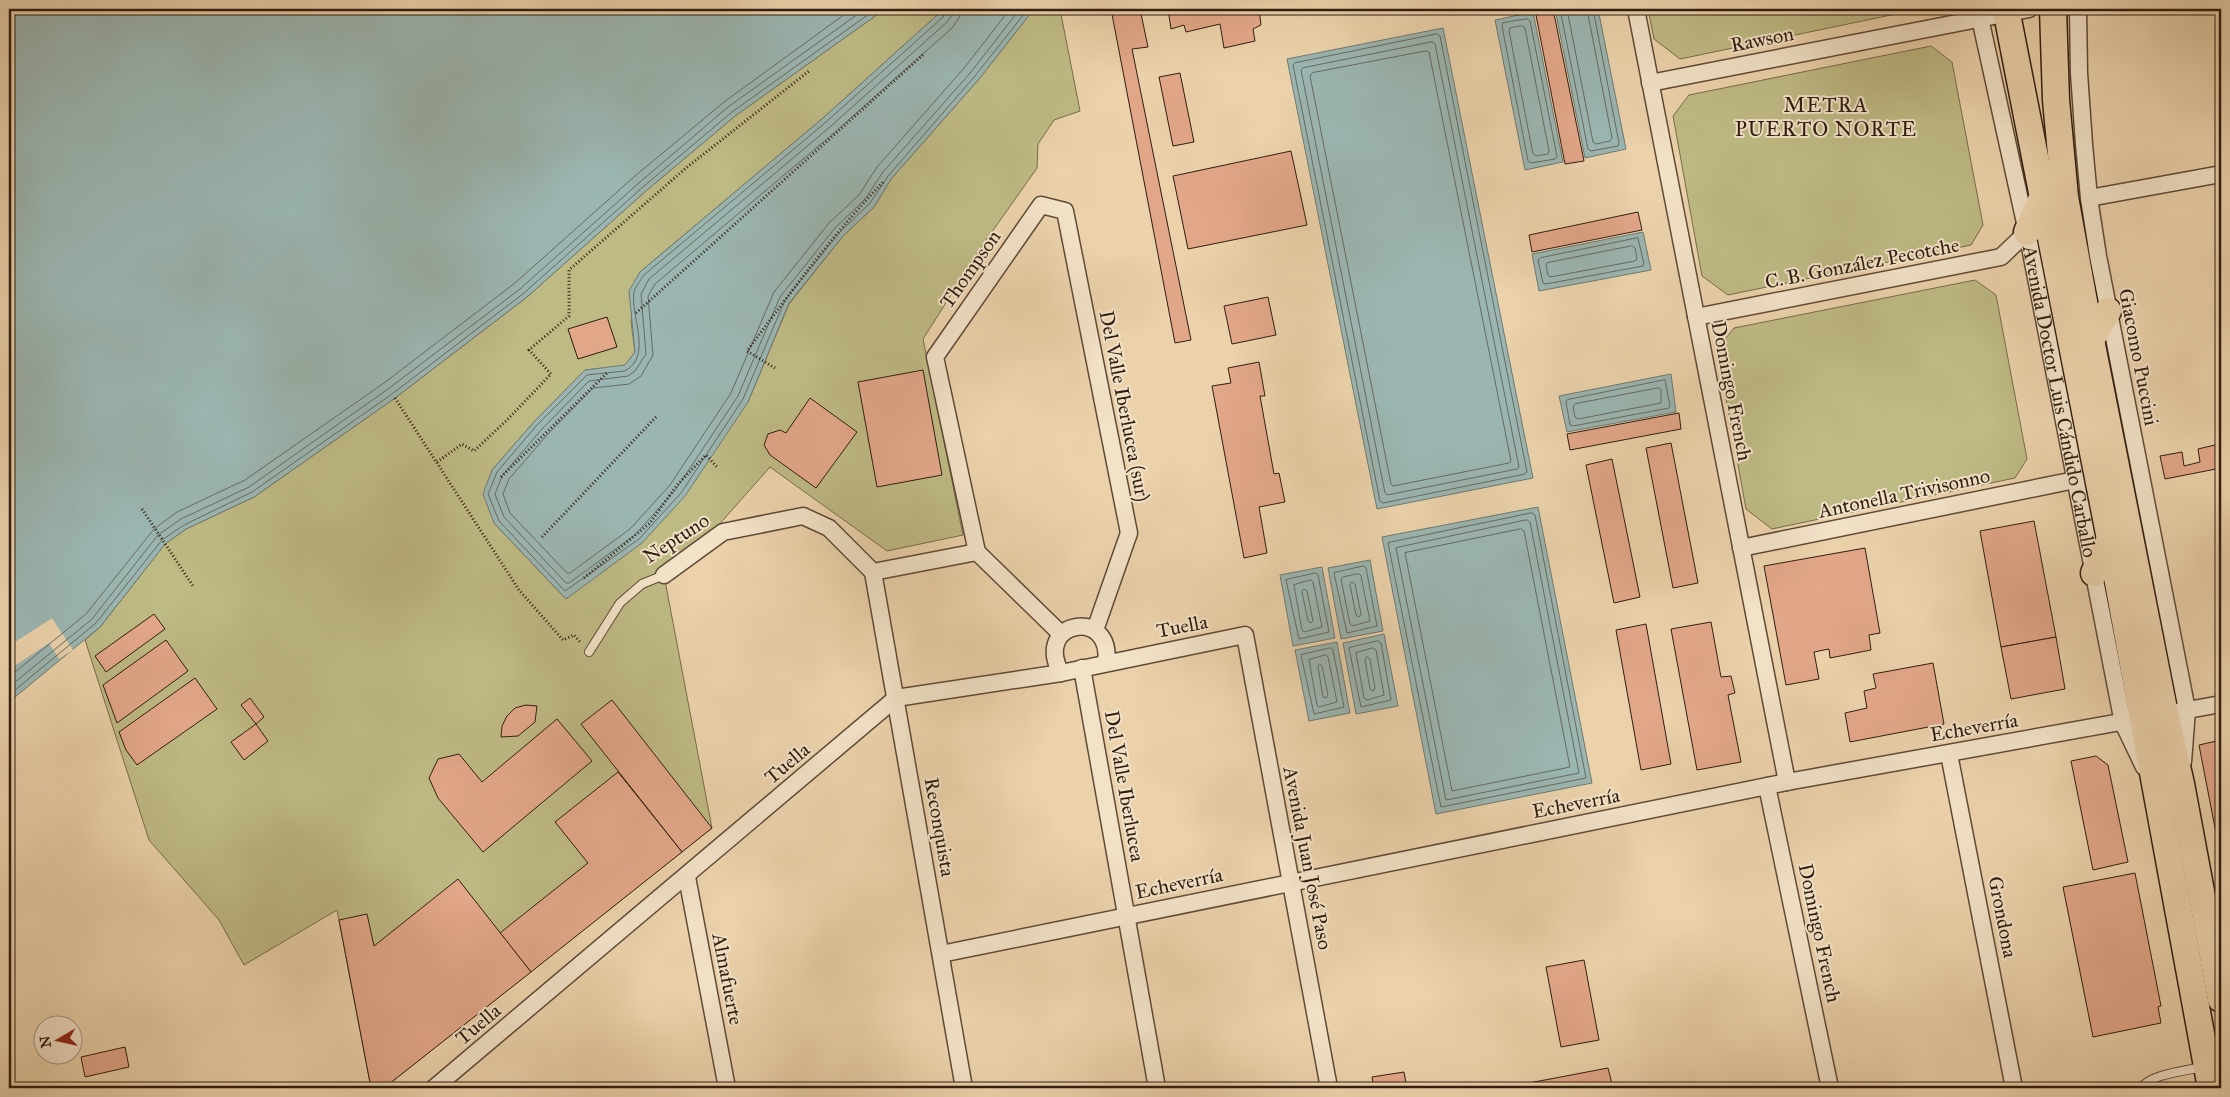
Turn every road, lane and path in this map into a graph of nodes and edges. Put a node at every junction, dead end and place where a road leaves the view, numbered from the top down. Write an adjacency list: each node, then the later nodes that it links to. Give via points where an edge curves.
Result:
1 (1636, 9): 8 (street, Domingo French)
2 (2053, 9): 18 (main road, Avenida Doctor Luis Cándido Carballo, via 2056,100 2065,197)
3 (2078, 9): 12 (street, Giacomo Puccini, via 2079,73)
4 (2014, 10): 5 (street, Rawson); 11 (main road, Avenida Doctor Luis Cándido Carballo)
5 (1978, 14): 8 (street, Rawson); 14 (street, Avenida Doctor Luis Cándido Carballo)
6 (924, 54): 16 (path)
7 (809, 71): 23 (path, via 686,168 568,270 568,316 529,350 551,374 474,450 462,444)
8 (1650, 83): 17 (street, Domingo French)
9 (2221, 174): 12 (street)
10 (884, 181): 19 (path, via 848,218 747,351)
11 (2042, 198): 14 (main road); 29 (main road, Avenida Doctor Luis Cándido Carballo)
12 (2089, 198): 15 (street, Giacomo Puccini)
13 (1040, 205): 31 (street, Thompson, via 935,358); 37 (street, Del Valle Iberlucea (sur), via 1065,211 1128,533)
14 (2027, 232): 17 (street, C. B. González Pecotche, via 2001,257); 26 (street, Avenida Doctor Luis Cándido Carballo)
15 (2108, 311): 18 (main road); 46 (street, Giacomo Puccini)
16 (636, 313)
17 (1696, 317): 30 (street, Domingo French)
18 (2091, 340): 46 (main road, Avenida Doctor Luis Cándido Carballo)
19 (775, 368)
20 (607, 373): 25 (path)
21 (395, 398): 23 (path)
22 (656, 417): 28 (path)
23 (437, 462): 40 (path, via 519,590 563,640 574,635)
24 (718, 468): 35 (path, via 706,455 677,485 650,523)
25 (501, 477)
26 (2075, 480): 30 (street, Antonella Trivisonno); 33 (street, Avenida Doctor Luis Cándido Carballo)
27 (142, 509): 36 (path)
28 (542, 537)
29 (2110, 539): 33 (main road); 46 (main road, Avenida Doctor Luis Cándido Carballo)
30 (1741, 548): 48 (street, Domingo French)
31 (977, 552): 32 (street); 38 (street)
32 (874, 572): 34 (street, Neptuno, via 829,528 803,516 723,532); 44 (street, Reconquista)
33 (2094, 573): 46 (street, Avenida Doctor Luis Cándido Carballo)
34 (664, 576): 40 (lane, Neptuno, via 642,584 620,603)
35 (584, 578)
36 (193, 586)
37 (1095, 630): 38 (street, via 1078,626); 41 (street, via 1104,639 1108,651)
38 (1061, 634): 43 (street, via 1054,646 1054,660)
39 (1245, 635): 41 (street, Tuella); 51 (street, Avenida Juan José Paso)
40 (589, 652)
41 (1106, 663): 42 (street, Tuella)
42 (1082, 668): 43 (street, Tuella); 52 (street, Del Valle Iberlucea)
43 (1061, 673): 44 (street, Tuella)
44 (896, 698): 50 (street, Tuella); 53 (street, Reconquista)
45 (2221, 704): 46 (street, Echeverría)
46 (2155, 717): 47 (street, Echeverría); 54 (main road, Avenida Doctor Luis Cándido Carballo, via 2182,784); 55 (main road, Avenida Doctor Luis Cándido Carballo, via 2155,789)
47 (1949, 754): 48 (street, Echeverría); 62 (street, Grondona)
48 (1787, 782): 49 (street, Echeverría)
49 (1767, 786): 51 (street, Echeverría); 61 (street, Domingo French)
50 (686, 877): 56 (street, Tuella); 57 (street, Almafuerte)
51 (1290, 882): 52 (street, Echeverría); 60 (street, Avenida Juan José Paso)
52 (1126, 916): 53 (street, Echeverría); 59 (street, Del Valle Iberlucea)
53 (941, 954): 58 (street, Reconquista)
54 (2221, 999)
55 (2209, 1077): 63 (lane, via 2153,1078)
56 (434, 1088)
57 (727, 1088)
58 (964, 1088)
59 (1157, 1088)
60 (1329, 1088)
61 (1830, 1088)
62 (2014, 1088)
63 (2140, 1088)

